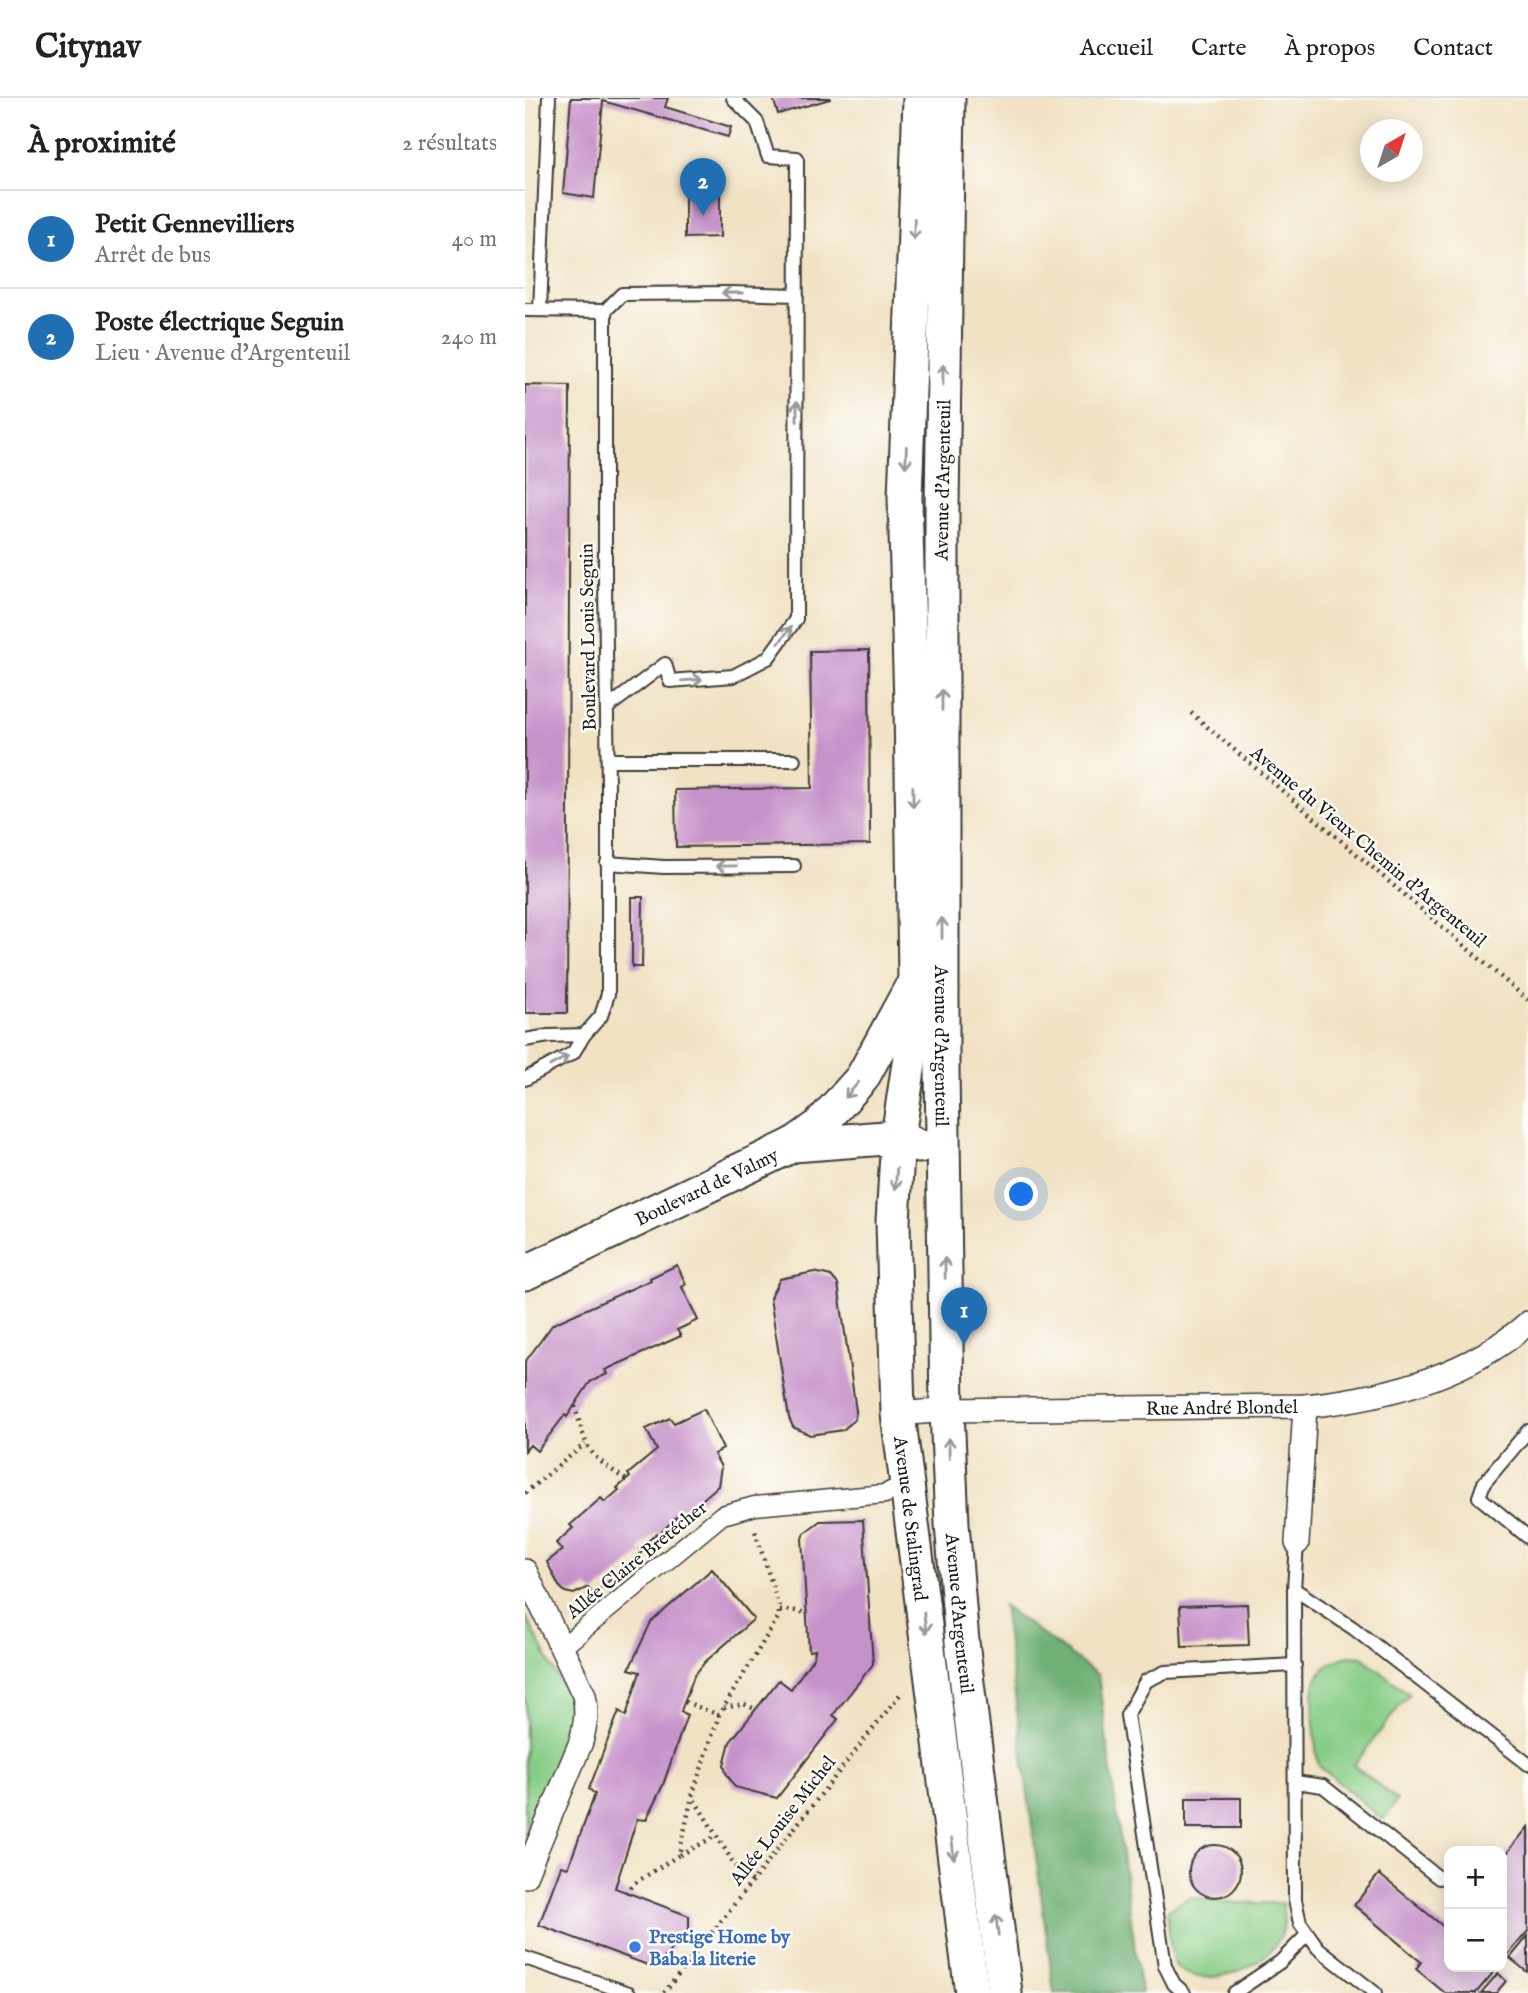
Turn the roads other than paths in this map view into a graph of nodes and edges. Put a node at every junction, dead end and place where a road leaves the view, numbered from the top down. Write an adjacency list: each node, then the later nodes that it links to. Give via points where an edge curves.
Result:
1 (549, 98): 7 (lane)
2 (733, 98): 5 (lane, via 757,122 768,156 797,158)
3 (920, 98): 15 (main road, Avenue d'Argenteuil, one-way to 15, via 905,498 915,981)
4 (948, 98): 17 (main road, Avenue d'Argenteuil, one-way to 4)
5 (797, 295): 8 (lane, one-way to 8, via 622,294); 9 (lane, one-way to 5, via 665,664 670,681 733,676 768,658 796,619)
6 (525, 310): 7 (lane)
7 (540, 310): 8 (lane)
8 (605, 311): 9 (lane, Boulevard Louis Seguin)
9 (607, 708): 10 (lane, Boulevard Louis Seguin)
10 (608, 760): 11 (lane); 12 (lane, Boulevard Louis Seguin)
11 (794, 760)
12 (607, 863): 13 (lane, one-way to 12); 14 (lane, Boulevard Louis Seguin, via 608,994 601,1016)
13 (794, 866)
14 (583, 1035): 16 (lane); 18 (lane, Boulevard Louis Seguin, one-way to 14, via 573,1053)
15 (900, 1037): 19 (main road, Avenue de Stalingrad); 20 (main road, one-way to 20, via 818,1127)
16 (525, 1040)
17 (942, 1069): 19 (main road); 21 (main road, Avenue d'Argenteuil)
18 (525, 1079)
19 (898, 1137): 20 (main road, Boulevard de Valmy); 21 (main road, Boulevard de Valmy); 26 (main road, Avenue de Stalingrad, one-way to 26, via 893,1221)
20 (793, 1146): 22 (main road, Boulevard de Valmy)
21 (943, 1155): 25 (main road, Avenue d'Argenteuil, one-way to 21)
22 (525, 1273)
23 (1528, 1323): 24 (street, Rue André Blondel, via 1473,1360 1433,1378 1393,1392)
24 (1305, 1406): 25 (street, Rue André Blondel); 30 (street)
25 (947, 1410): 26 (street, Rue André Blondel); 43 (main road, Avenue d'Argenteuil, one-way to 25, via 962,1642)
26 (898, 1414): 28 (main road, Avenue de Stalingrad)
27 (1528, 1431): 29 (lane, via 1484,1483 1479,1497)
28 (907, 1483): 33 (street, Allée Claire Bretécher, via 885,1494 755,1506 722,1515); 42 (main road, Avenue de Stalingrad, one-way to 42)
29 (1528, 1537)
30 (1297, 1543): 32 (lane)
31 (525, 1571): 33 (street)
32 (1294, 1589): 34 (lane); 35 (lane, via 1353,1628)
33 (560, 1648): 37 (street, via 584,1695 586,1722)
34 (1295, 1665): 36 (lane); 44 (lane, via 1165,1672 1146,1681 1127,1715 1165,1966)
35 (1528, 1764)
36 (1295, 1782): 38 (lane, via 1323,1786); 39 (lane, via 1295,1900 1300,1923)
37 (525, 1876)
38 (1439, 1878)
39 (1308, 1934): 45 (lane, via 1280,1962); 46 (lane, via 1318,1948)
40 (525, 1958): 41 (lane)
41 (629, 1993)
42 (972, 1993)
43 (1005, 1993)
44 (1184, 1993)
45 (1234, 1993)
46 (1375, 1993)

